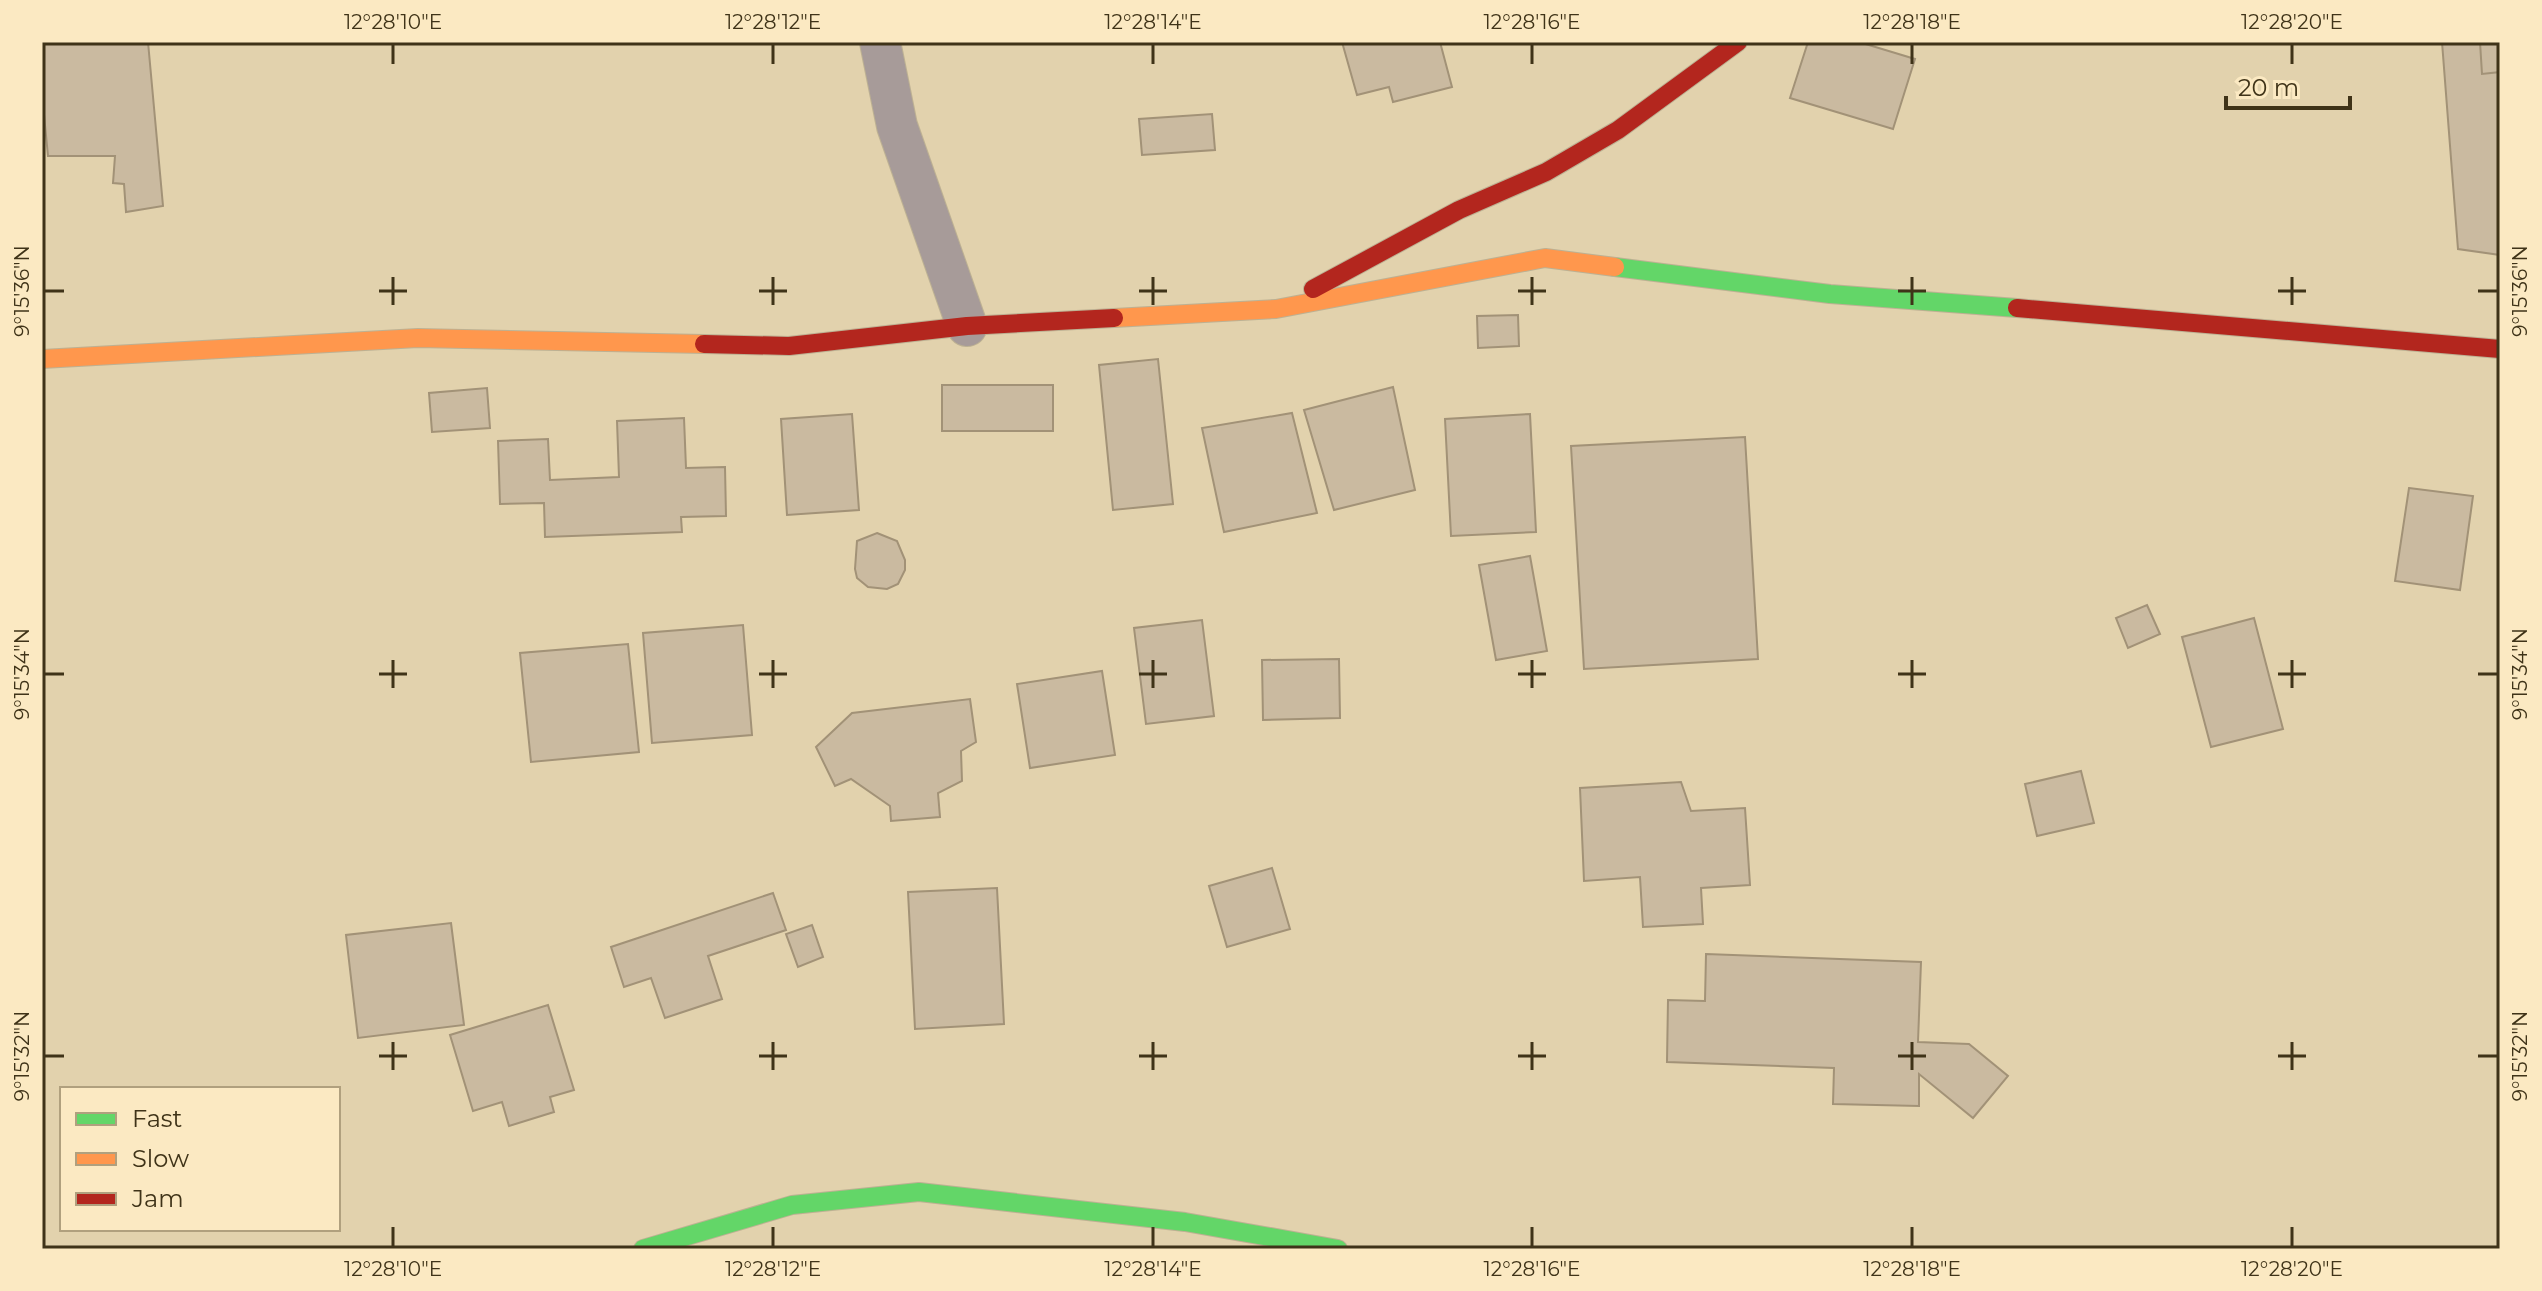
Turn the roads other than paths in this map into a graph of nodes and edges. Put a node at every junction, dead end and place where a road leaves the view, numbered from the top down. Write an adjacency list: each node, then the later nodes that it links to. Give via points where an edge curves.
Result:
1 (880, 42): 4 (street, via 897,126)
2 (1738, 42): 3 (street, via 1618,130 1546,172 1459,210)
3 (1276, 309): 4 (street); 5 (street, via 1545,258 1830,294)
4 (967, 326): 6 (street, via 789,346 418,338)
5 (2500, 349)
6 (42, 359)
7 (643, 1249): 8 (street, via 792,1205 919,1192 1185,1222)
8 (1338, 1249)

